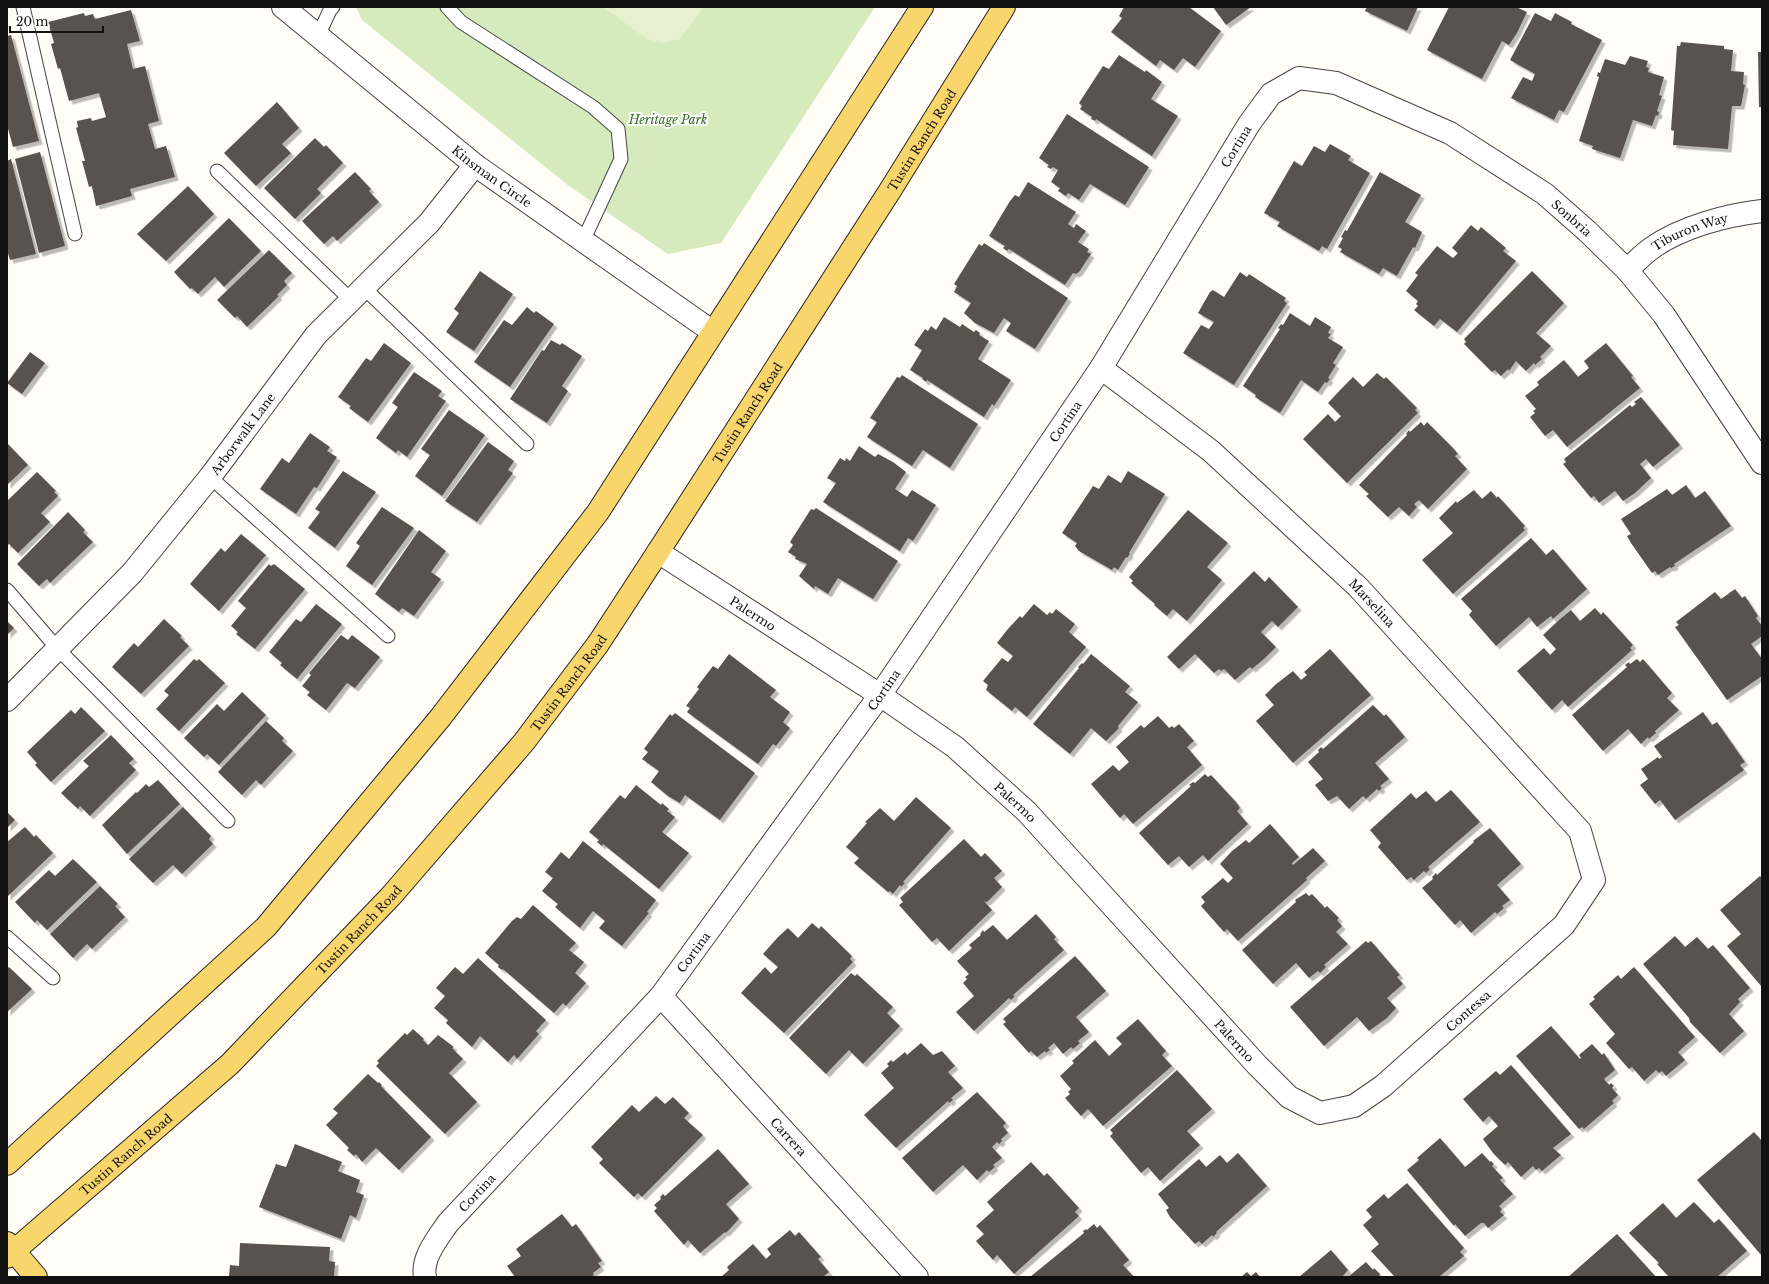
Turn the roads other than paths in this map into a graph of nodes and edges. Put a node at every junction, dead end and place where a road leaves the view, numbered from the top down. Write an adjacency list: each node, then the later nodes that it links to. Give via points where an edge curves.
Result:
1 (23, 7): 12 (lane)
2 (282, 7): 7 (street, Kinsman Circle)
3 (333, 7): 7 (lane)
4 (447, 7): 13 (lane, via 462,22 593,107 618,129 621,159)
5 (922, 7): 16 (main road)
6 (1004, 7): 21 (main road, Tustin Ranch Road, via 891,189)
7 (318, 36): 9 (street, Kinsman Circle)
8 (1298, 78): 14 (street, Sonbria, via 1336,84 1450,133 1545,194 1588,231); 17 (street, Cortina, via 1271,94 1249,124)
9 (475, 164): 13 (street, Kinsman Circle); 15 (street, Arborwalk Lane, via 429,223)
10 (217, 171): 15 (lane)
11 (1762, 211): 14 (street, Tiburon Way, via 1680,231 1652,248)
12 (75, 234)
13 (583, 241): 16 (street, Kinsman Circle)
14 (1627, 270): 19 (street, Sonbria, via 1664,315)
15 (357, 294): 18 (lane); 20 (street, Arborwalk Lane, via 316,335)
16 (713, 332): 33 (main road, via 593,518 440,718 266,927)
17 (1101, 368): 25 (street, Cortina); 28 (street, Marselina, via 1211,451 1358,587 1580,831)
18 (527, 444)
19 (1762, 463)
20 (210, 477): 23 (lane); 24 (street, Arborwalk Lane, via 132,573)
21 (658, 552): 25 (street, Palermo); 34 (main road, Tustin Ranch Road, via 598,644 524,742 391,896 230,1064)
22 (7, 590): 24 (lane)
23 (388, 636)
24 (57, 648): 26 (street, Arborwalk Lane); 27 (lane)
25 (880, 695): 31 (street, Cortina); 32 (street, Palermo, via 955,747 1028,812 1257,1065 1289,1097)
26 (7, 700)
27 (228, 821)
28 (1594, 880): 32 (street, Contessa, via 1564,926 1383,1086 1354,1106)
29 (7, 937): 30 (lane)
30 (54, 978)
31 (661, 996): 35 (street, Cortina, via 448,1223 432,1246); 37 (street, Carrera)
32 (1320, 1113)
33 (7, 1164)
34 (9, 1250): 36 (main road)
35 (424, 1273)
36 (36, 1277)
37 (917, 1277)

